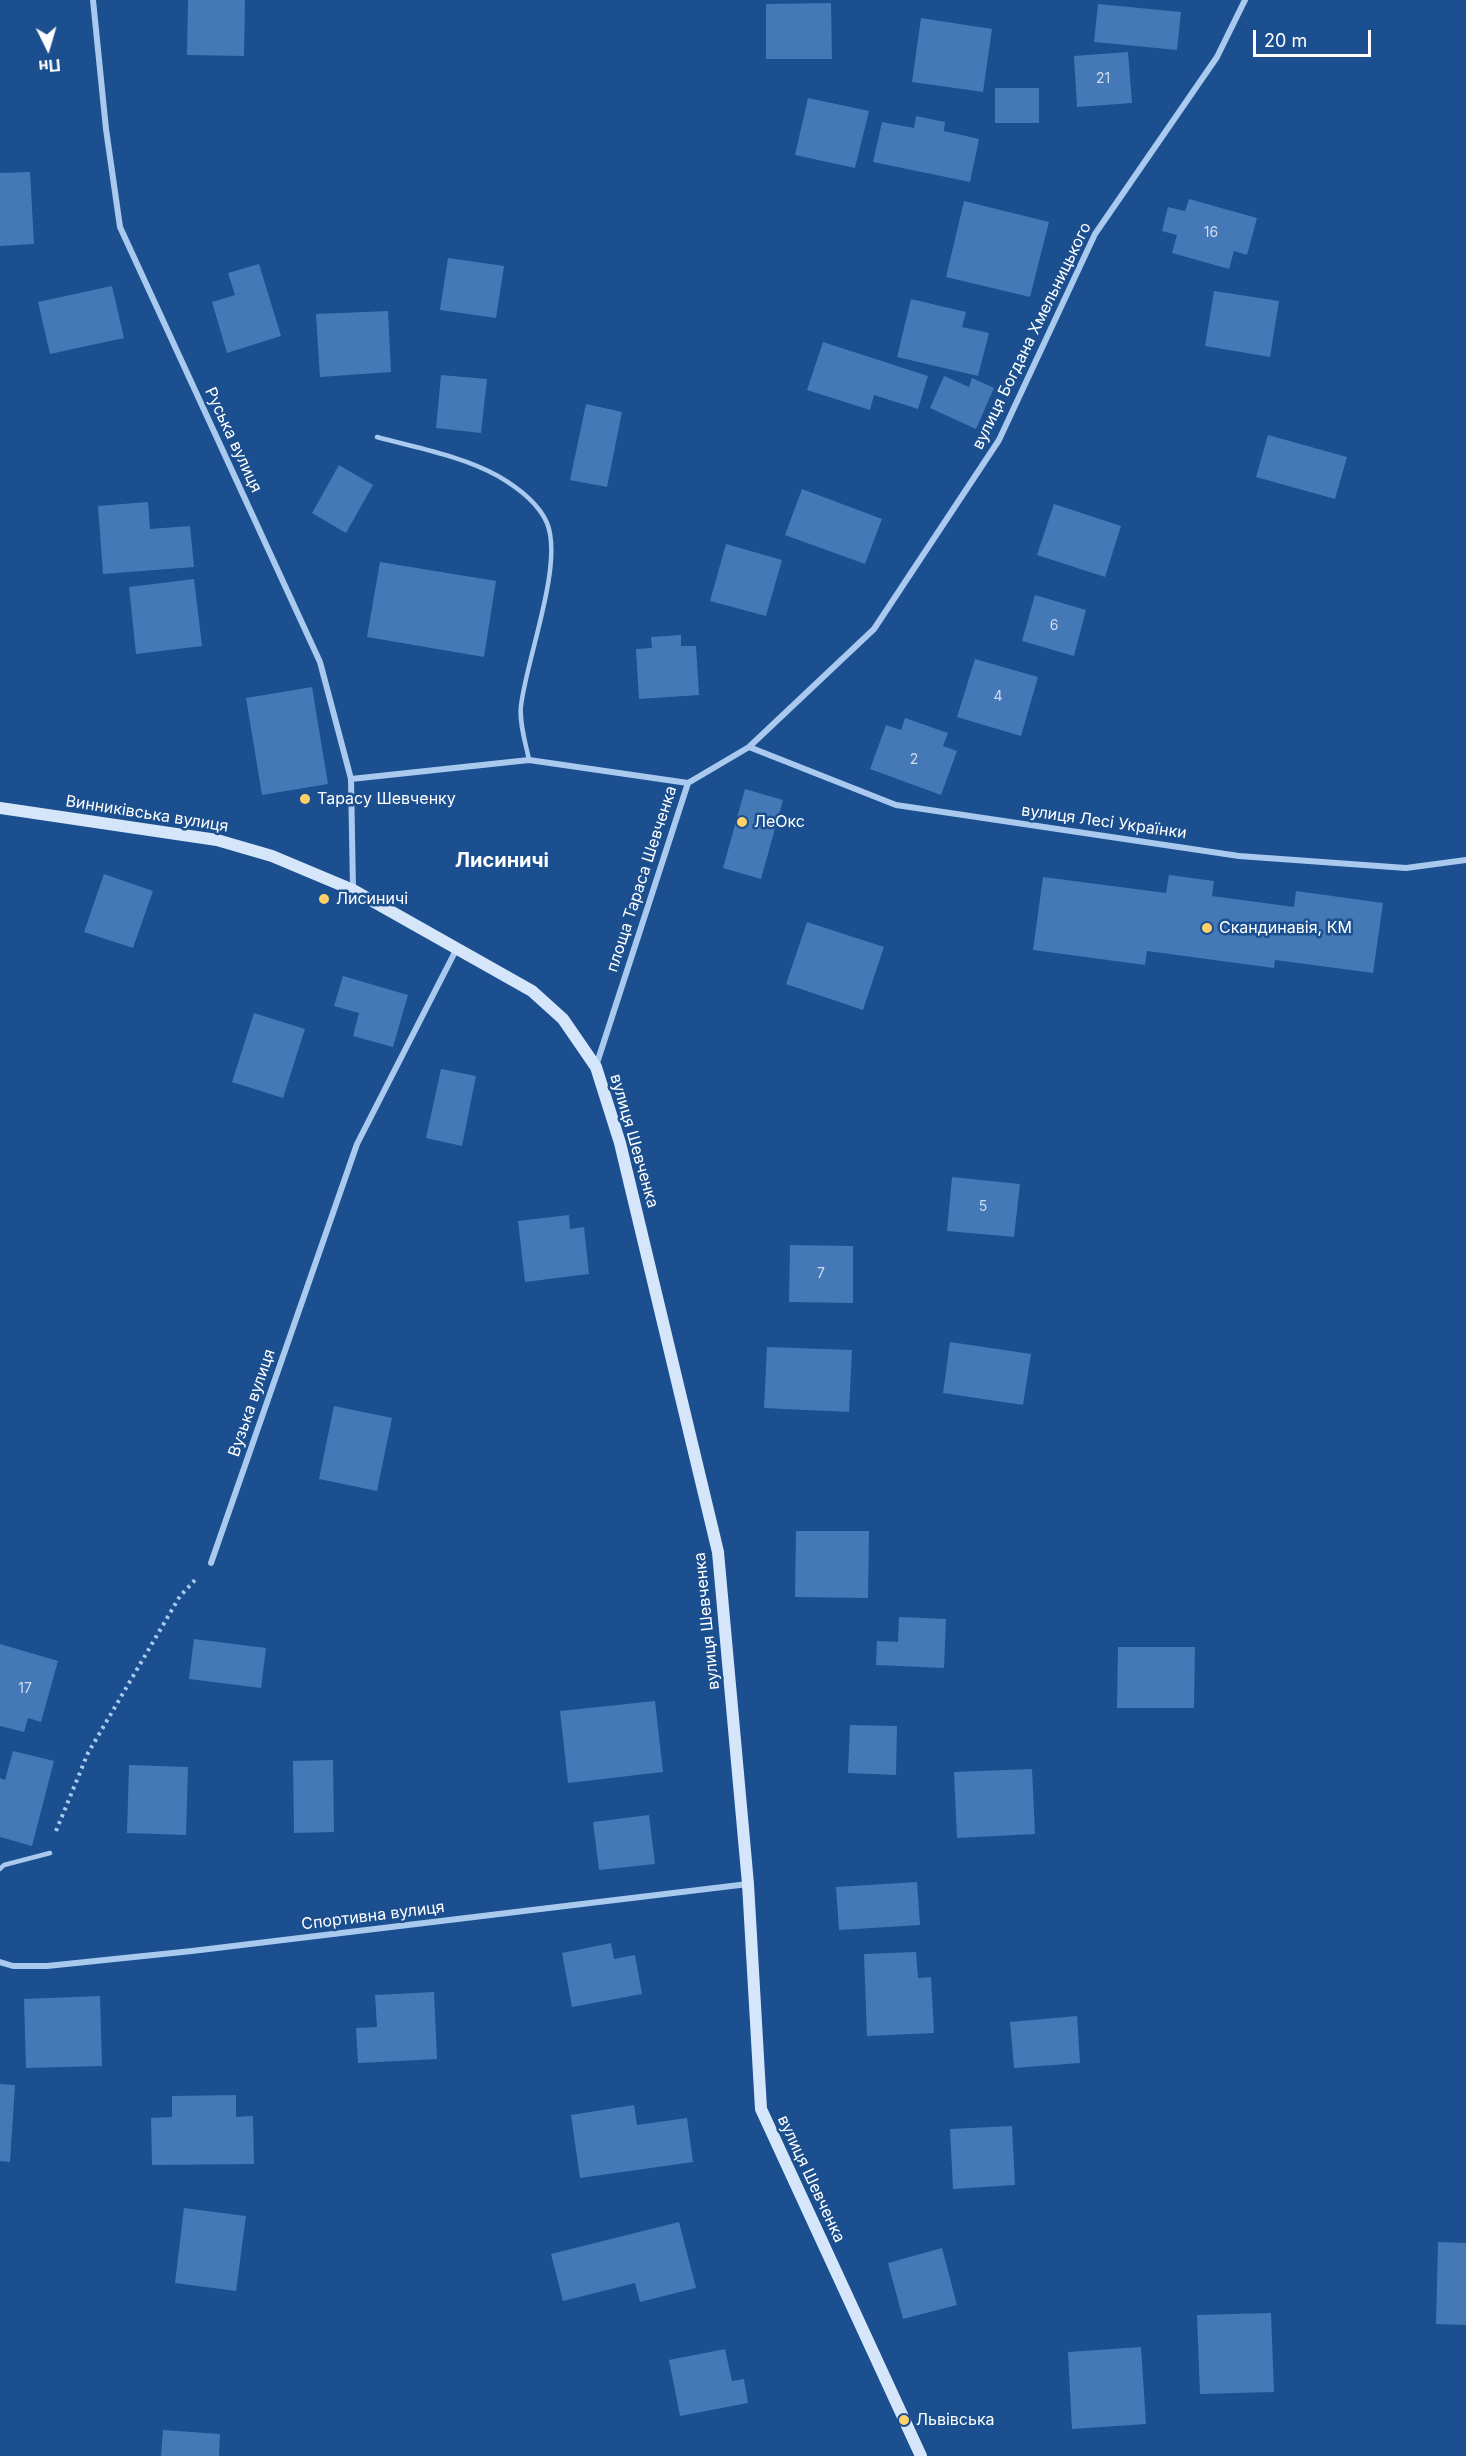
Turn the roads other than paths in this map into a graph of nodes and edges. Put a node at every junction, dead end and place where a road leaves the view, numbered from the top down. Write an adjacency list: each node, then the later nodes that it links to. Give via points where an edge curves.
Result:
1 (93, 0): 6 (street, Руська вулиця, via 120,227 320,662)
2 (1245, 0): 4 (street, вулиця Богдана Хмельницького, via 1218,57 1095,234 999,440 914,569 874,628)
3 (377, 437): 5 (lane, via 498,476 520,490 547,523 551,540 549,578 520,708)
4 (749, 747): 7 (street, вулиця Богдана Хмельницького); 9 (street, вулиця Лесі Українки, via 896,805 1239,856 1406,868)
5 (529, 760): 6 (street, площа Тараса Шевченка); 7 (street, площа Тараса Шевченка)
6 (351, 779): 10 (street, Руська вулиця)
7 (688, 783): 12 (street, площа Тараса Шевченка)
8 (0, 808): 10 (main road, Винниківська вулиця, via 217,840 272,856)
9 (1466, 860)
10 (353, 890): 11 (main road, вулиця Шевченка)
11 (457, 948): 12 (main road, вулиця Шевченка, via 531,991 563,1019); 13 (street, Вузька вулиця, via 357,1144)
12 (596, 1067): 16 (main road, вулиця Шевченка, via 620,1143 718,1552)
13 (210, 1563)
14 (50, 1853): 15 (lane)
15 (0, 1869)
16 (748, 1884): 17 (street, Спортивна вулиця, via 192,1951 47,1966); 18 (main road, вулиця Шевченка, via 760,2109)
17 (0, 1962)
18 (921, 2456)

